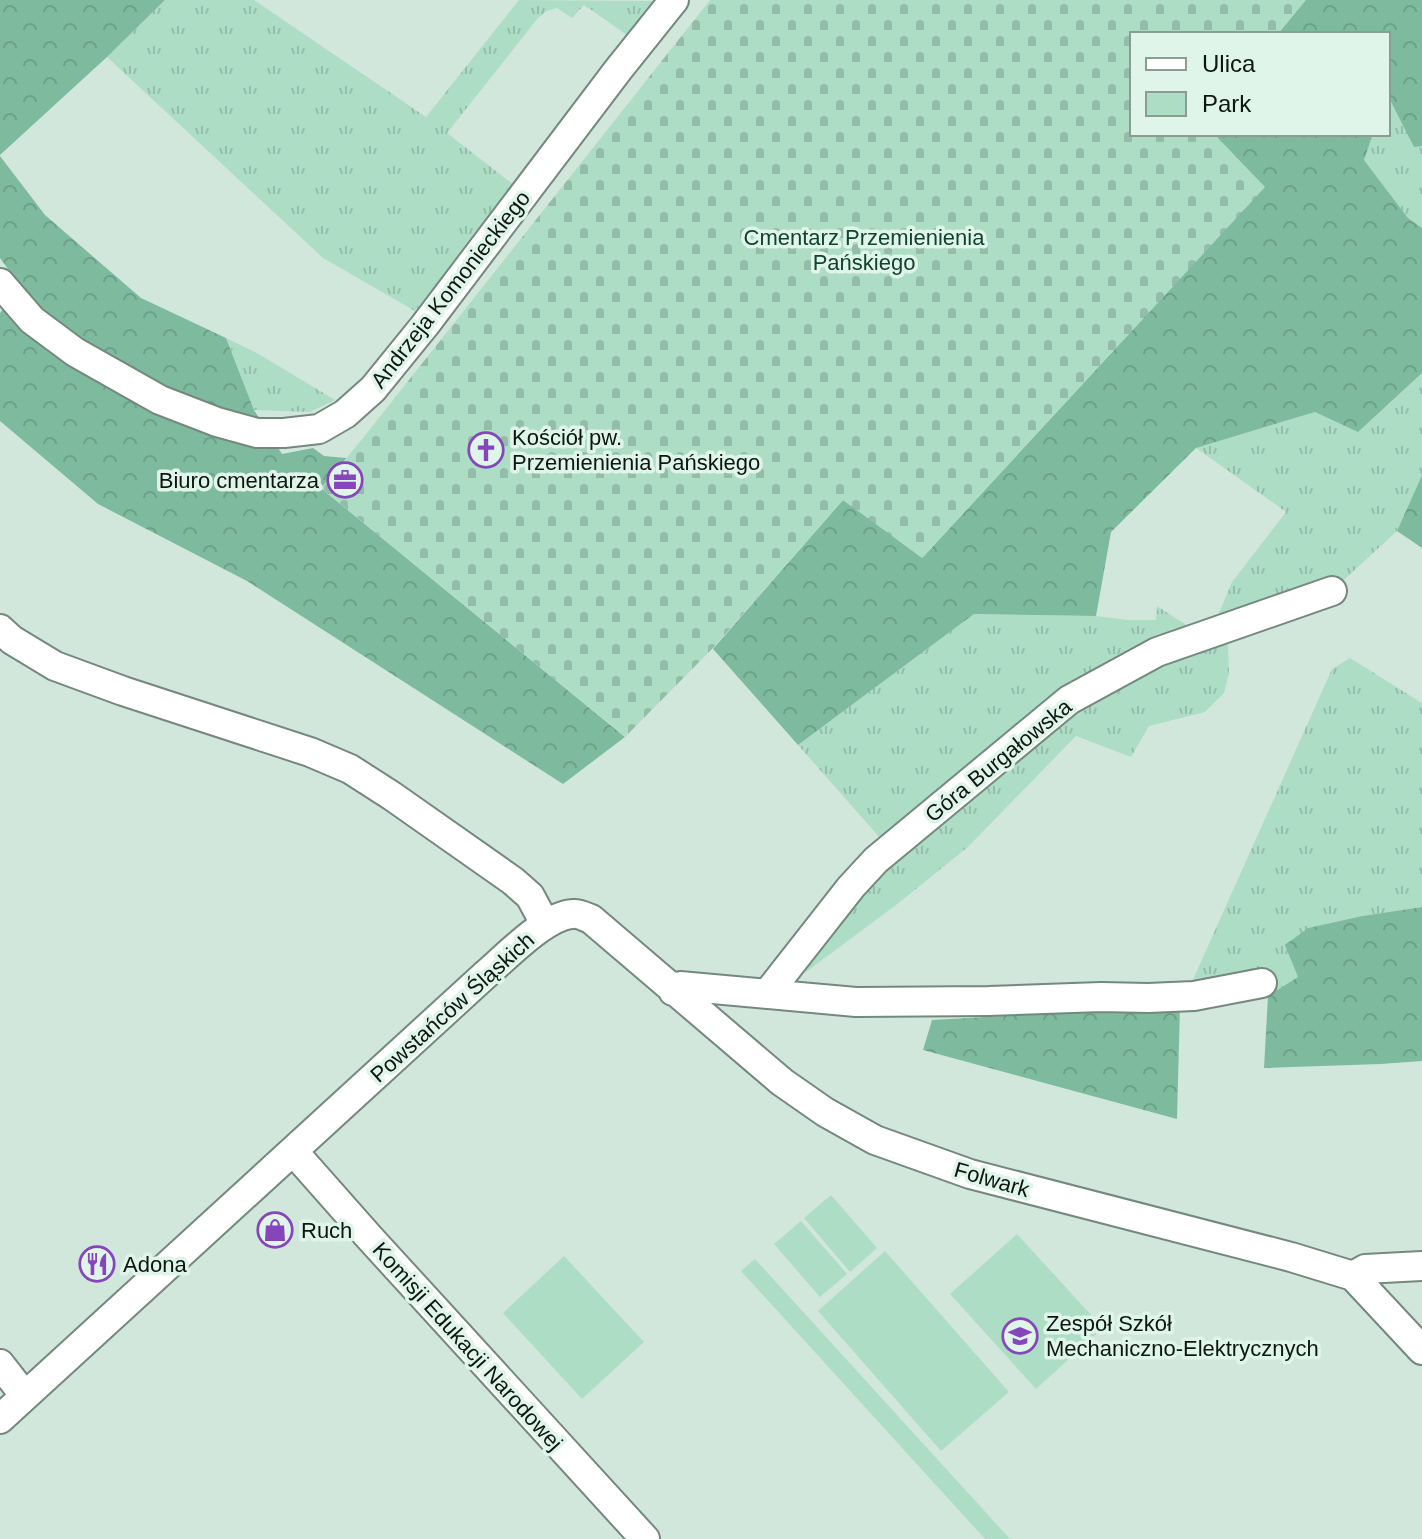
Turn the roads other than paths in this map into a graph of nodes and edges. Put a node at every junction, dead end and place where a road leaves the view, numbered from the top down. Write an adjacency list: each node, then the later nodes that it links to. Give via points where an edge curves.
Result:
1 (674, 0): 2 (street, Andrzeja Komonieckiego, via 373,389 319,429 257,433 160,400 75,352 32,320)
2 (0, 283)
3 (1332, 591): 8 (street, Góra Burgałowska, via 1157,652 1069,700 876,860)
4 (0, 629): 5 (street, Powstańców Śląskich, via 55,666 350,769 513,881 530,896)
5 (545, 924): 7 (street, Folwark, via 575,913 591,919); 9 (street, Powstańców Śląskich)
6 (1262, 983): 8 (street, via 1194,996 1148,998 856,1002)
7 (673, 991): 8 (street, via 680,986); 11 (street, Folwark, via 782,1082 875,1140 970,1174)
8 (767, 994)
9 (293, 1151): 14 (street, Powstańców Śląskich); 16 (street, Komisji Edukacji Narodowej)
10 (1422, 1266): 11 (street, Folwark, via 1365,1269)
11 (1353, 1276): 12 (street, Folwark)
12 (1422, 1350)
13 (0, 1364): 14 (street)
14 (25, 1396): 15 (street, Powstańców Śląskich)
15 (0, 1419)
16 (645, 1539)

